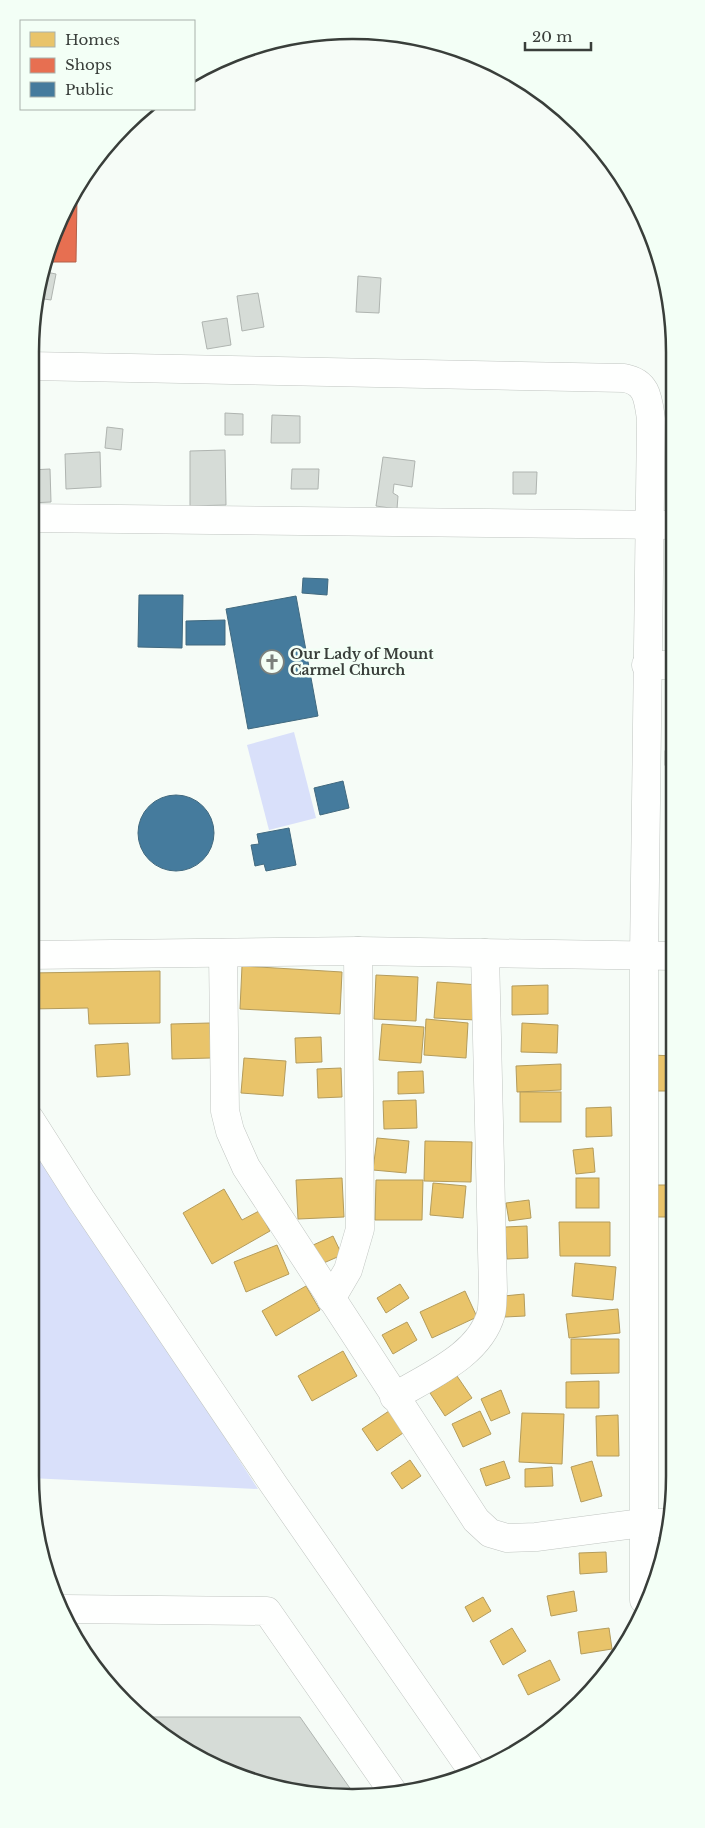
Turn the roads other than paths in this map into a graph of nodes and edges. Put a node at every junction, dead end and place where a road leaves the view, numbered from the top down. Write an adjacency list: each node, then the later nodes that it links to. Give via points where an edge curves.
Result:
1 (39, 366): 3 (street, via 636,380 649,402)
2 (39, 518): 3 (street)
3 (661, 524): 4 (street)
4 (646, 665): 5 (street); 10 (street)
5 (666, 665)
6 (358, 951): 7 (street); 8 (street); 13 (street, via 360,1229 348,1270)
7 (223, 952): 9 (street); 13 (street, via 225,1111 230,1130 246,1167)
8 (486, 953): 10 (street); 14 (street, via 491,1314 478,1339 461,1355)
9 (39, 955)
10 (644, 956): 11 (street); 15 (street)
11 (666, 956)
12 (39, 1133): 18 (street, via 280,1493)
13 (331, 1299): 14 (street)
14 (394, 1397): 15 (street, via 476,1520 490,1533 507,1538 536,1537)
15 (656, 1523): 16 (street)
16 (646, 1585)
17 (69, 1609): 19 (street, via 267,1611)
18 (469, 1766)
19 (390, 1787)

